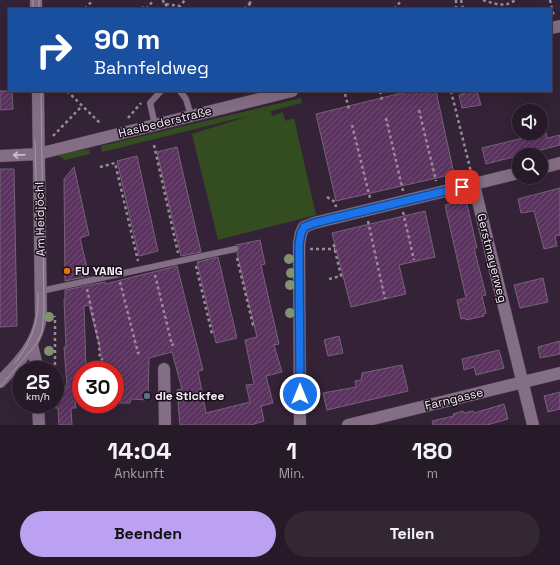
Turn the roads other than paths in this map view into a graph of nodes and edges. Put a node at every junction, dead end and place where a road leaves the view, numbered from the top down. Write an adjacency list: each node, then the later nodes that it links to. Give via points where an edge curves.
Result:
1 (38, 92): 7 (street, Am Heidjöchl)
2 (160, 92): 6 (lane, via 150,103)
3 (181, 92): 5 (lane, via 186,99)
4 (288, 92): 5 (street, Hasibederstraße)
5 (191, 116): 6 (street, Hasibederstraße)
6 (155, 125): 7 (street, Hasibederstraße)
7 (38, 154): 8 (street, Hasibederstraße, one-way to 8); 14 (street, Am Heidjöchl)
8 (0, 156)
9 (560, 163): 10 (street)
10 (548, 166)
11 (512, 175): 12 (street)
12 (474, 185): 20 (street, Gerstmayerweg); 24 (street, via 304,227 299,249)
13 (235, 249): 14 (lane)
14 (41, 291): 15 (street, Am Heidjöchl, via 40,322)
15 (32, 345): 16 (street); 19 (street, Am Heidjöchl)
16 (36, 361)
17 (164, 368): 23 (street)
18 (560, 373): 20 (street, Farngasse)
19 (0, 382)
20 (522, 382): 25 (street, Farngasse); 26 (street, Gerstmayerweg)
21 (38, 413): 22 (street)
22 (39, 425)
23 (165, 425)
24 (300, 425)
25 (348, 425)
26 (533, 425)

